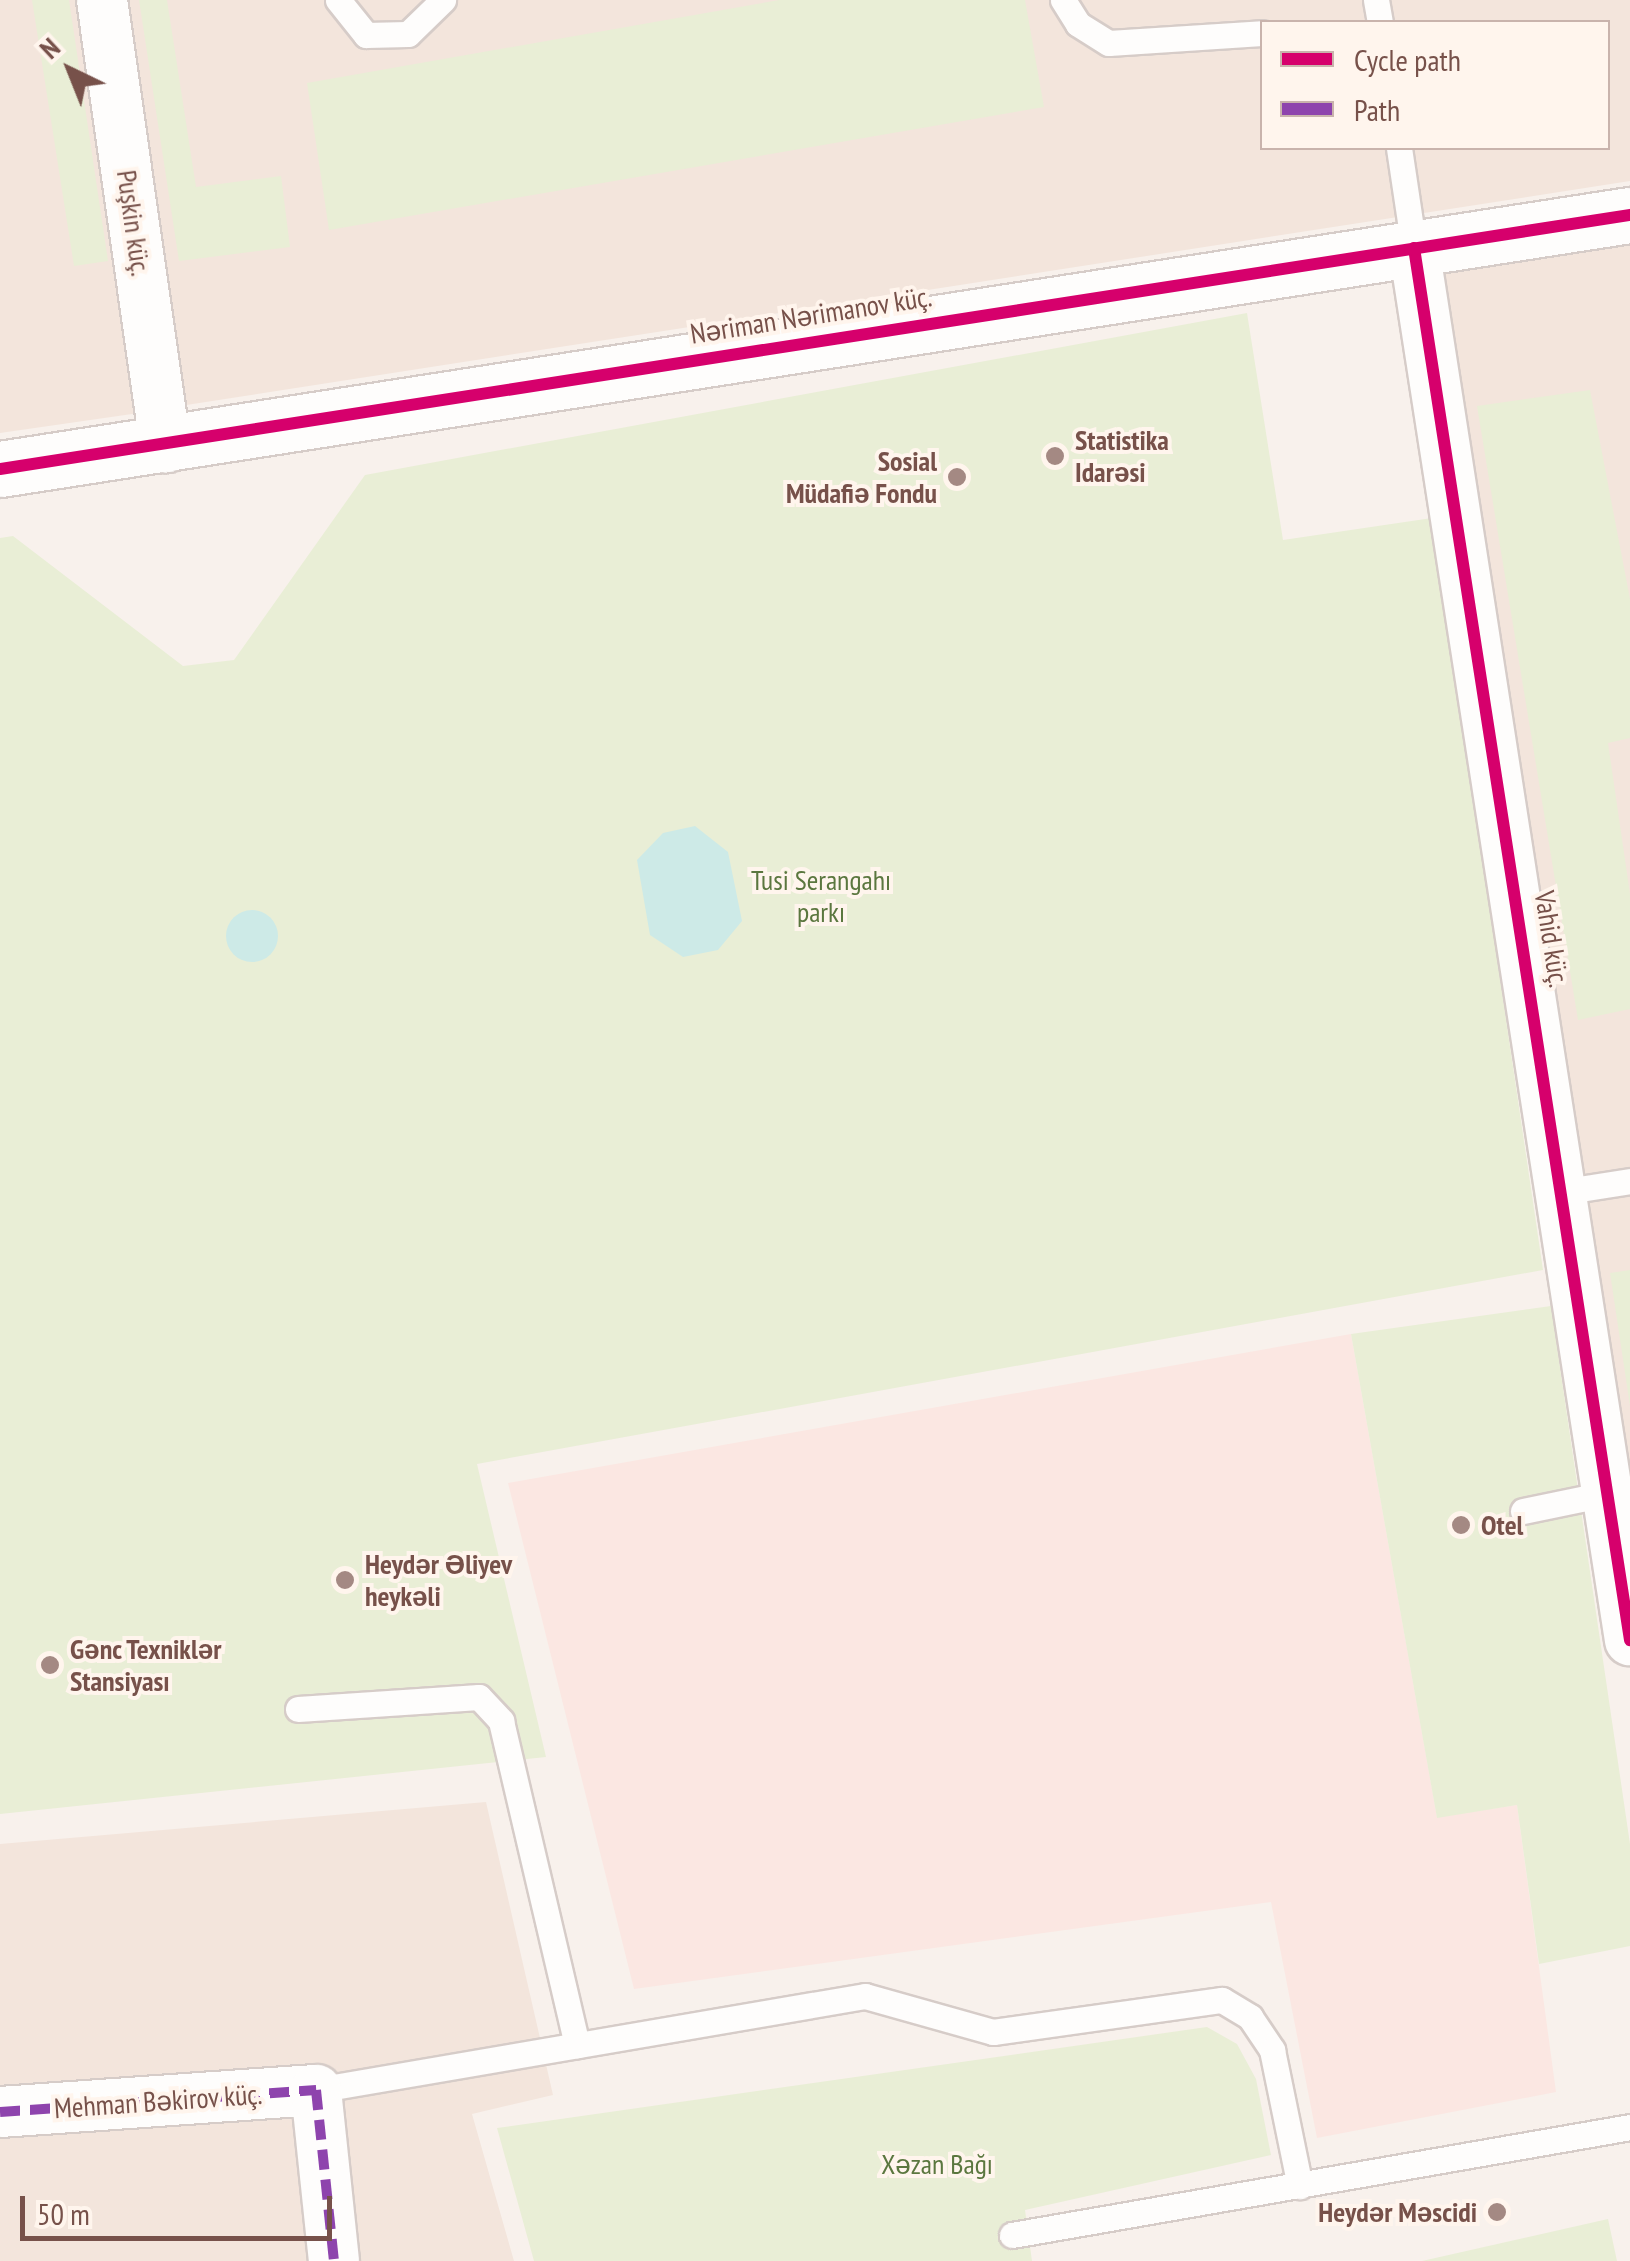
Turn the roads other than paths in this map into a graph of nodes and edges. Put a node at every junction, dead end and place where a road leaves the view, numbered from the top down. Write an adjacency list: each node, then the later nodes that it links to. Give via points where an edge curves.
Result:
1 (102, 0): 9 (street, Puşkin küç.)
2 (338, 0): 3 (lane, via 366,35 408,34)
3 (443, 0)
4 (1064, 0): 5 (lane, via 1078,24 1109,43)
5 (1260, 33)
6 (1399, 150): 8 (lane)
7 (1630, 215): 8 (street, Nəriman Nərimanov küç.)
8 (1414, 248): 9 (street, Nəriman Nərimanov küç.); 12 (street, Vahid küç.)
9 (166, 447): 10 (street, Nəriman Nərimanov küç.)
10 (0, 469)
11 (1630, 1180): 12 (lane)
12 (1567, 1191): 13 (street, Vahid küç.)
13 (1610, 1492): 14 (lane); 15 (street, Vahid küç.)
14 (1523, 1511)
15 (1630, 1640)
16 (298, 1710): 17 (lane, via 479,1697 501,1720)
17 (576, 2044): 18 (lane); 21 (lane, via 865,1996 993,2032 1222,2000 1250,2017 1272,2050)
18 (316, 2090): 19 (street, Mehman Bəkirov küç.); 23 (street)
19 (0, 2112)
20 (1630, 2127): 21 (lane)
21 (1300, 2186): 22 (lane)
22 (1012, 2235)
23 (334, 2261)

